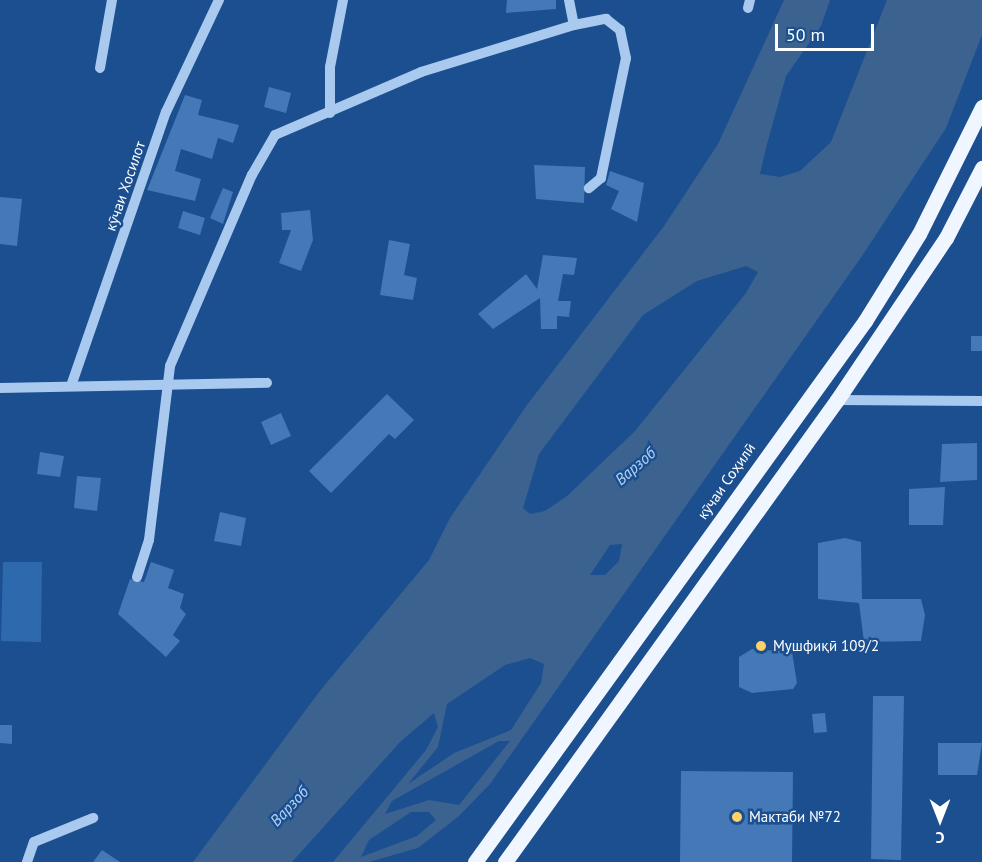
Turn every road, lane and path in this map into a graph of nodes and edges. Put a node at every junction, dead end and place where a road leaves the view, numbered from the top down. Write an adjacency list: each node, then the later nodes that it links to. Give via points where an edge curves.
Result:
1 (112, 0): 6 (street)
2 (219, 0): 12 (street, кӯчаи Хосилот, via 166,112)
3 (343, 0): 8 (street, via 330,67)
4 (569, 0): 5 (street)
5 (574, 25): 8 (street, via 421,72); 10 (street, via 606,19 620,30 626,58 600,178)
6 (100, 68)
7 (982, 107): 20 (main road, кӯчаи Соҳилӣ, via 919,234 865,321)
8 (330, 113): 13 (street, via 276,135 270,145 170,366)
9 (982, 168): 15 (main road, via 946,238)
10 (589, 188)
11 (267, 383): 13 (street)
12 (71, 386): 13 (street); 14 (street)
13 (170, 386): 17 (street, via 149,540)
14 (0, 388)
15 (837, 400): 16 (street); 21 (main road)
16 (982, 401)
17 (137, 577)
18 (93, 818): 19 (street, via 34,842)
19 (27, 862)
20 (475, 862)
21 (505, 862)

